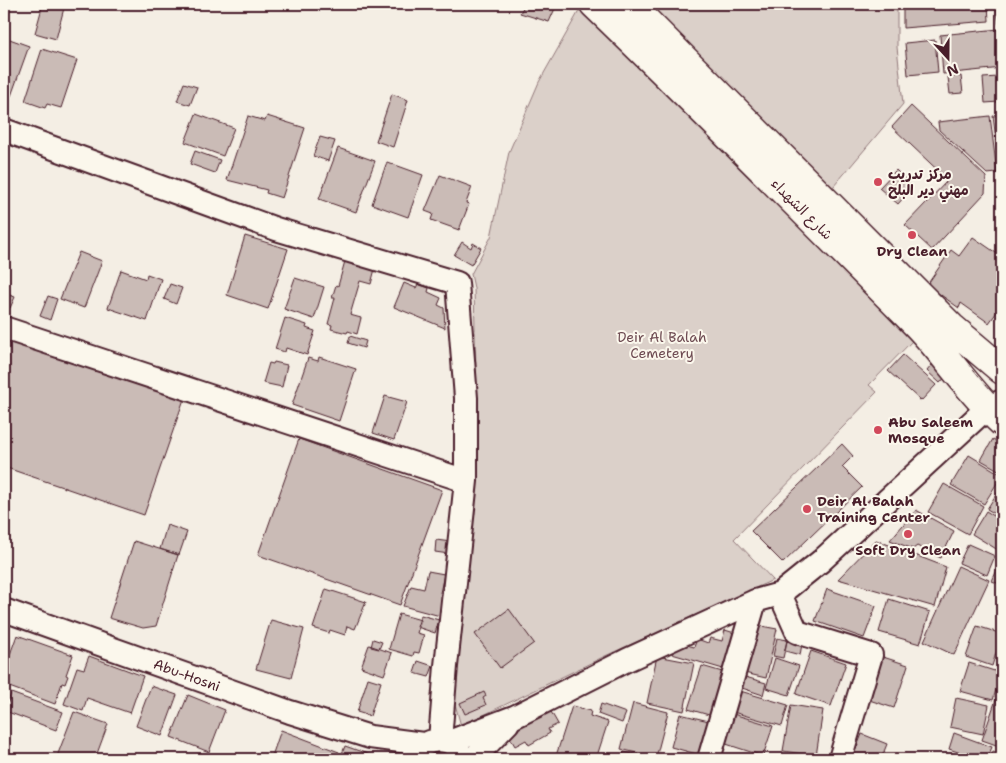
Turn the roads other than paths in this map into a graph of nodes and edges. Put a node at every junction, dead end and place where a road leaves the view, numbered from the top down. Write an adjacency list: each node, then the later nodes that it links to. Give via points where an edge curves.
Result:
1 (594, 4): 6 (main road, شارع الشهداء, via 689,95)
2 (629, 4): 5 (main road, شارع الشهداء, via 951,327)
3 (4, 130): 7 (street, via 276,229 457,283 466,398)
4 (4, 328): 7 (street)
5 (1002, 370)
6 (997, 410): 8 (street)
7 (466, 481): 13 (street)
8 (780, 594): 9 (street); 17 (street, via 797,632 871,655)
9 (755, 601): 11 (street); 16 (street)
10 (4, 610): 12 (street, Abu-Hosni, via 290,712)
11 (514, 717): 13 (street); 15 (street)
12 (370, 737): 13 (street, Abu-Hosni); 14 (street, Abu-Hosni)
13 (438, 749)
14 (401, 759)
15 (473, 759)
16 (709, 759)
17 (840, 759)

